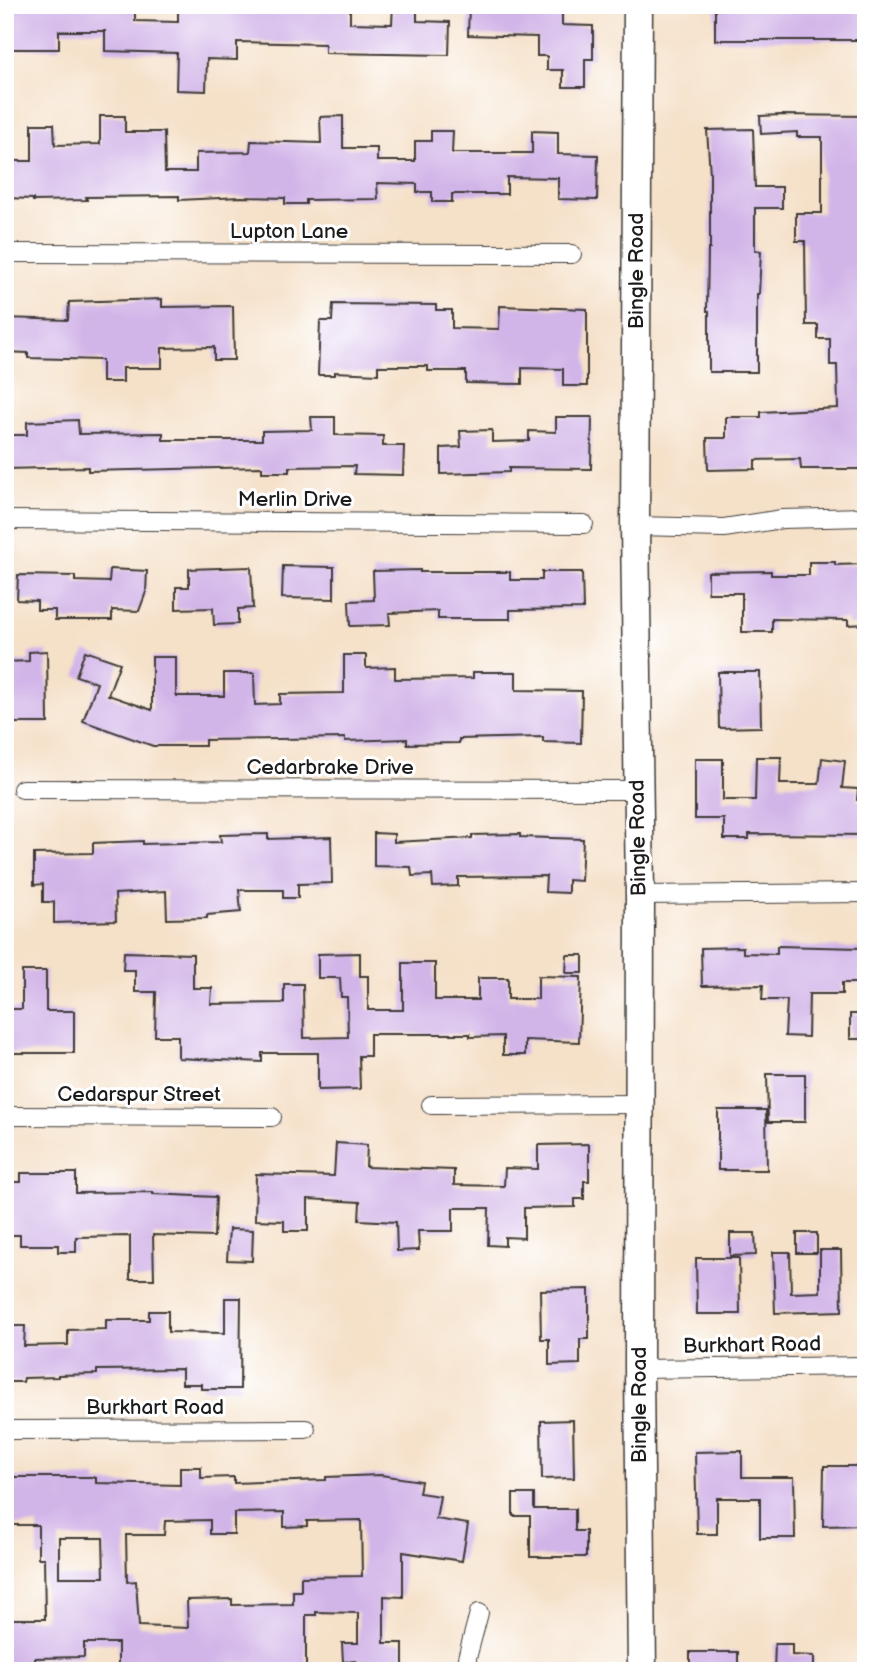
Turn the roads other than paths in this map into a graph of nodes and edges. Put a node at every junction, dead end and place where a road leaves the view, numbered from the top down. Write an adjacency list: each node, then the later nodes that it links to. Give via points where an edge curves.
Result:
1 (638, 5): 7 (main road, Bingle Road)
2 (5, 253): 3 (street, Lupton Lane)
3 (572, 254)
4 (866, 517): 7 (street, via 782,519 724,528)
5 (5, 520): 6 (street, Merlin Drive)
6 (584, 524)
7 (635, 526): 9 (main road, Bingle Road)
8 (22, 789): 9 (street, Cedarbrake Drive)
9 (637, 790): 11 (main road, Bingle Road)
10 (866, 893): 11 (street)
11 (640, 895): 12 (main road, Bingle Road)
12 (639, 1104): 13 (street); 17 (main road, Bingle Road)
13 (431, 1105)
14 (5, 1116): 15 (street, Cedarspur Street)
15 (272, 1117)
16 (866, 1366): 17 (street, Burkhart Road)
17 (639, 1369): 22 (main road, Bingle Road)
18 (306, 1429): 19 (street, Burkhart Road)
19 (5, 1430)
20 (479, 1613): 21 (street)
21 (467, 1671)
22 (642, 1671)

